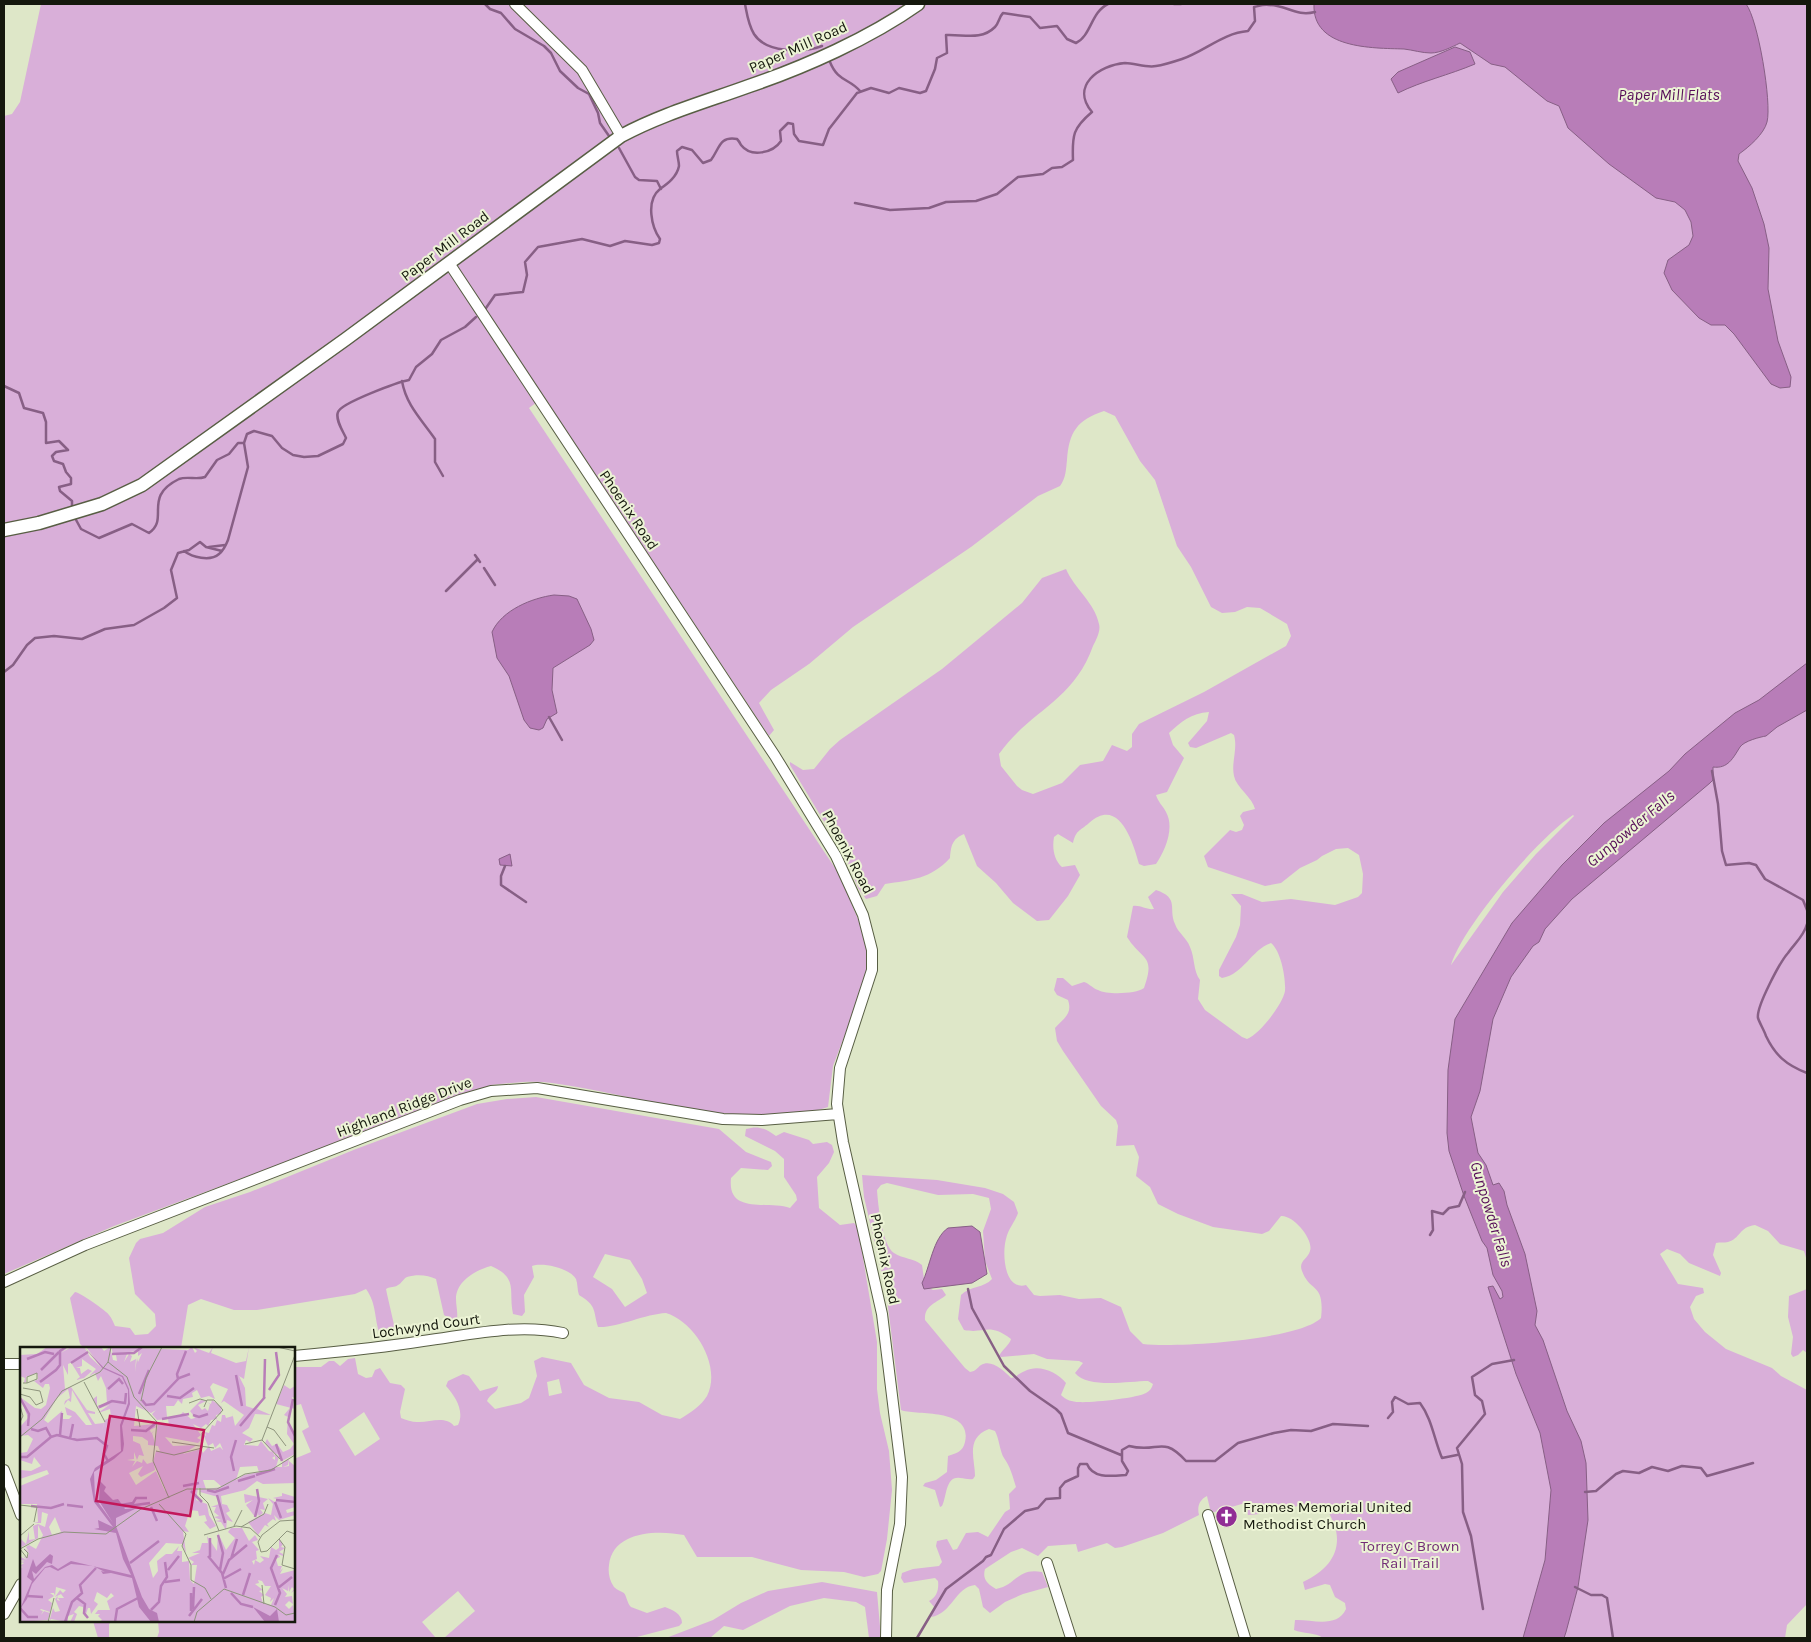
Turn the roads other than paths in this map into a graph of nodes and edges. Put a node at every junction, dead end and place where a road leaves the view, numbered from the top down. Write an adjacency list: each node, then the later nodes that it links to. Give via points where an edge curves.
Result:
1 (515, 4): 3 (street, via 582,70)
2 (918, 4): 3 (main road, Paper Mill Road, via 856,40 790,70 669,113)
3 (621, 136): 4 (main road, Paper Mill Road)
4 (449, 264): 5 (main road, Paper Mill Road, via 142,484 102,504); 6 (street, Phoenix Road, via 775,756 852,888 872,950 872,970 840,1068 836,1092)
5 (4, 530)
6 (838, 1114): 7 (street, Highland Ridge Drive, via 762,1120 723,1119 537,1088 491,1091 460,1100 85,1245); 18 (street, Phoenix Road, via 882,1314 902,1478 900,1524 886,1590)
7 (4, 1282)
8 (563, 1333): 9 (street, Lochwynd Court, via 532,1328 508,1330)
9 (295, 1356)
10 (4, 1364): 11 (street)
11 (20, 1364)
12 (4, 1470): 13 (street)
13 (20, 1512)
14 (1208, 1515): 20 (street)
15 (1047, 1563): 19 (street)
16 (20, 1586): 17 (street)
17 (4, 1614)
18 (886, 1638)
19 (1071, 1638)
20 (1245, 1638)

